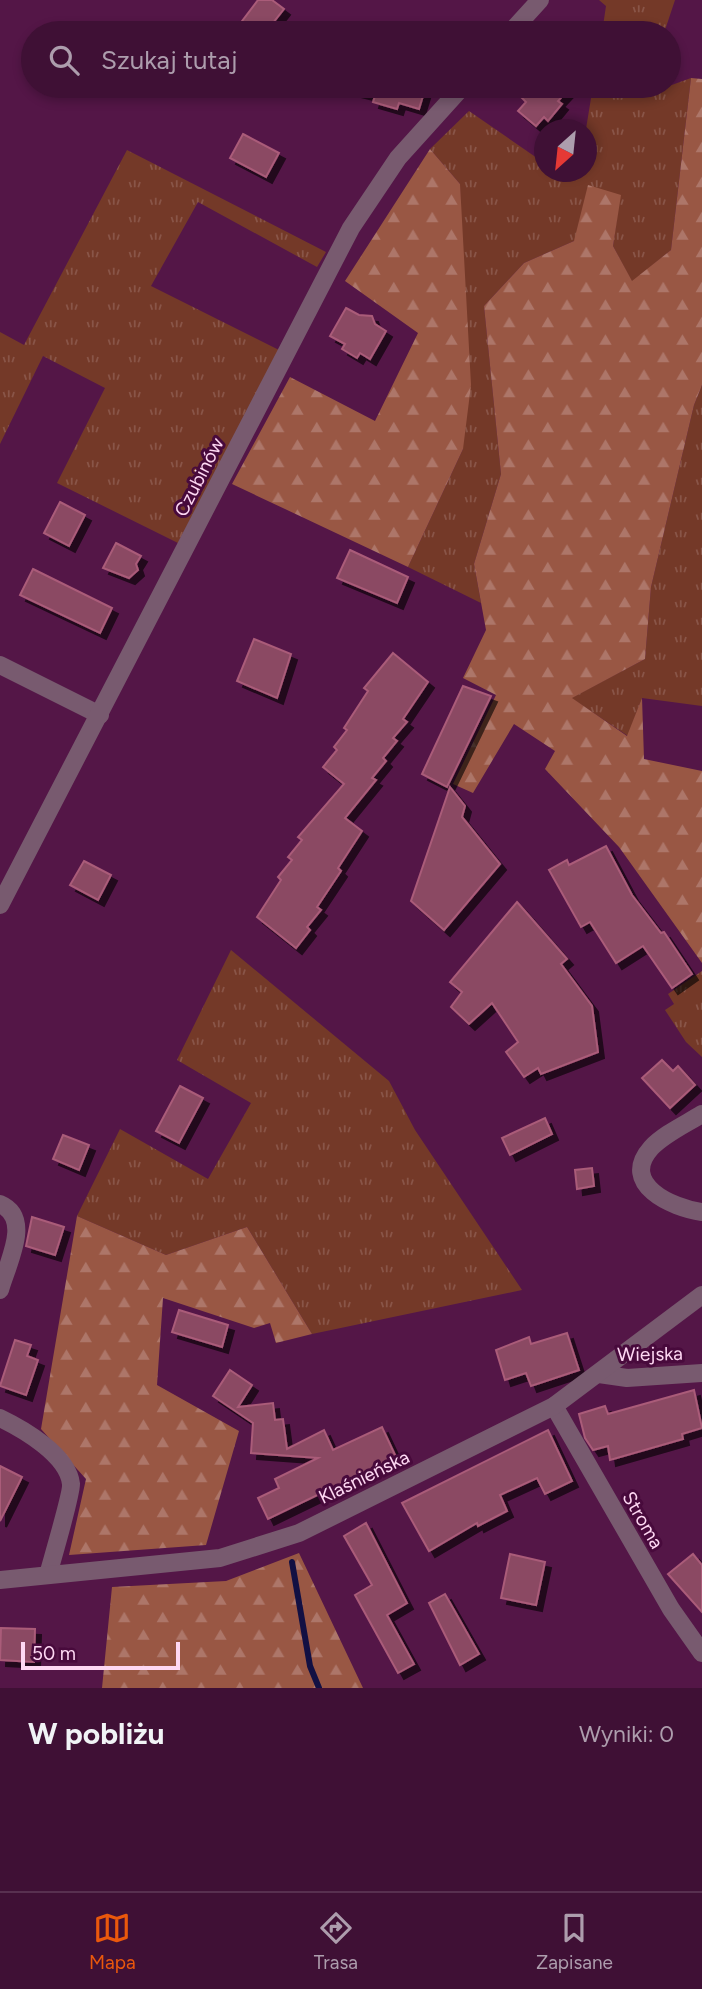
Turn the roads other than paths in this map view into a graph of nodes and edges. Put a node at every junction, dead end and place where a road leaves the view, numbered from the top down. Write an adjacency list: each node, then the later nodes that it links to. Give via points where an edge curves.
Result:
1 (540, 0): 2 (street)
2 (521, 21)
3 (452, 98): 5 (street, Czubinów, via 398,158 351,228)
4 (0, 665): 5 (street)
5 (100, 715): 6 (street, Czubinów)
6 (0, 905)
7 (702, 1114): 9 (street, via 654,1144 642,1162 642,1174 645,1185 665,1203)
8 (0, 1204): 10 (street, via 12,1209 16,1217 16,1236)
9 (702, 1212)
10 (0, 1290)
11 (702, 1295): 13 (street, Klaśnieńska)
12 (702, 1373): 13 (street, Wiejska, via 626,1378)
13 (599, 1374): 14 (street, Klaśnieńska)
14 (554, 1406): 16 (street, Klaśnieńska, via 299,1533 220,1558); 18 (street, Stroma, via 671,1609)
15 (0, 1418): 16 (street, via 46,1447 71,1484)
16 (48, 1575): 17 (street, Klaśnieńska)
17 (0, 1580)
18 (702, 1653)

